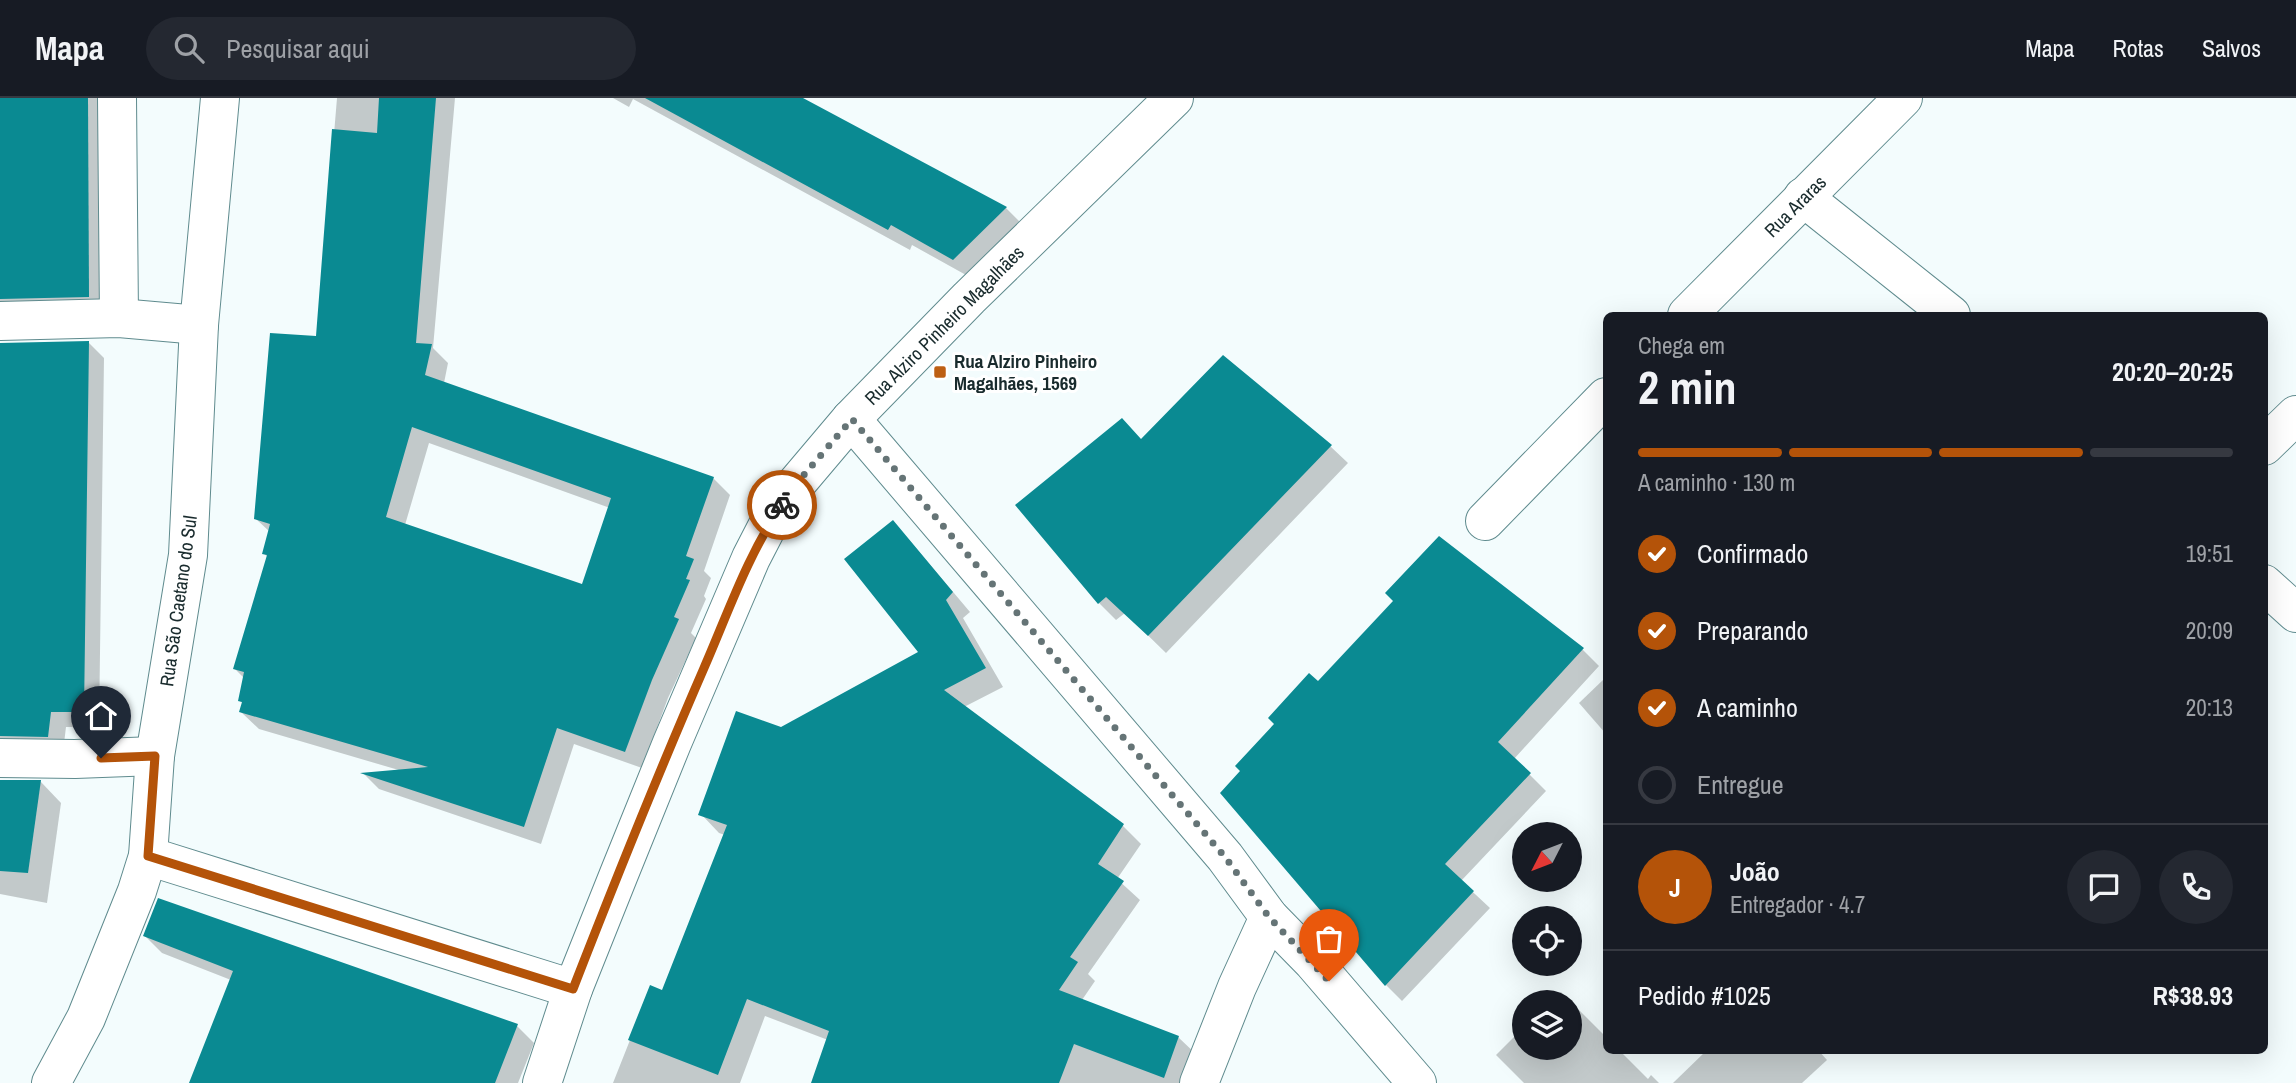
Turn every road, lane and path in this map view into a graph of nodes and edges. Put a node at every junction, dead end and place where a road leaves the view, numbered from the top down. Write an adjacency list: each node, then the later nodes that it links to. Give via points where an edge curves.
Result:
1 (117, 98): 8 (street)
2 (220, 98): 10 (street, Rua São Caetano do Sul)
3 (1174, 98): 13 (street, Rua Alziro Pinheiro Magalhães)
4 (1903, 98): 5 (street, Rua Araras)
5 (1803, 197): 6 (street, Rua Araras); 7 (street)
6 (1691, 312)
7 (1947, 312)
8 (119, 318): 9 (street); 10 (street)
9 (0, 321)
10 (199, 325): 18 (street, Rua São Caetano do Sul, via 188,555)
11 (1603, 400): 15 (street)
12 (2296, 415): 14 (street)
13 (852, 419): 21 (street, via 1225,857); 22 (street, Rua Alziro Pinheiro Magalhães, via 796,484 751,558)
14 (2268, 442)
15 (1485, 521)
16 (2268, 588): 17 (street)
17 (2296, 613)
18 (155, 756): 19 (street); 20 (street, Rua São Caetano do Sul)
19 (0, 758)
20 (148, 856): 22 (street); 23 (street, Rua São Caetano do Sul, via 86,1018)
21 (1269, 917): 25 (street); 26 (street)
22 (573, 989): 24 (street, Rua Alziro Pinheiro Magalhães)
23 (51, 1083)
24 (542, 1083)
25 (1199, 1083)
26 (1417, 1083)

